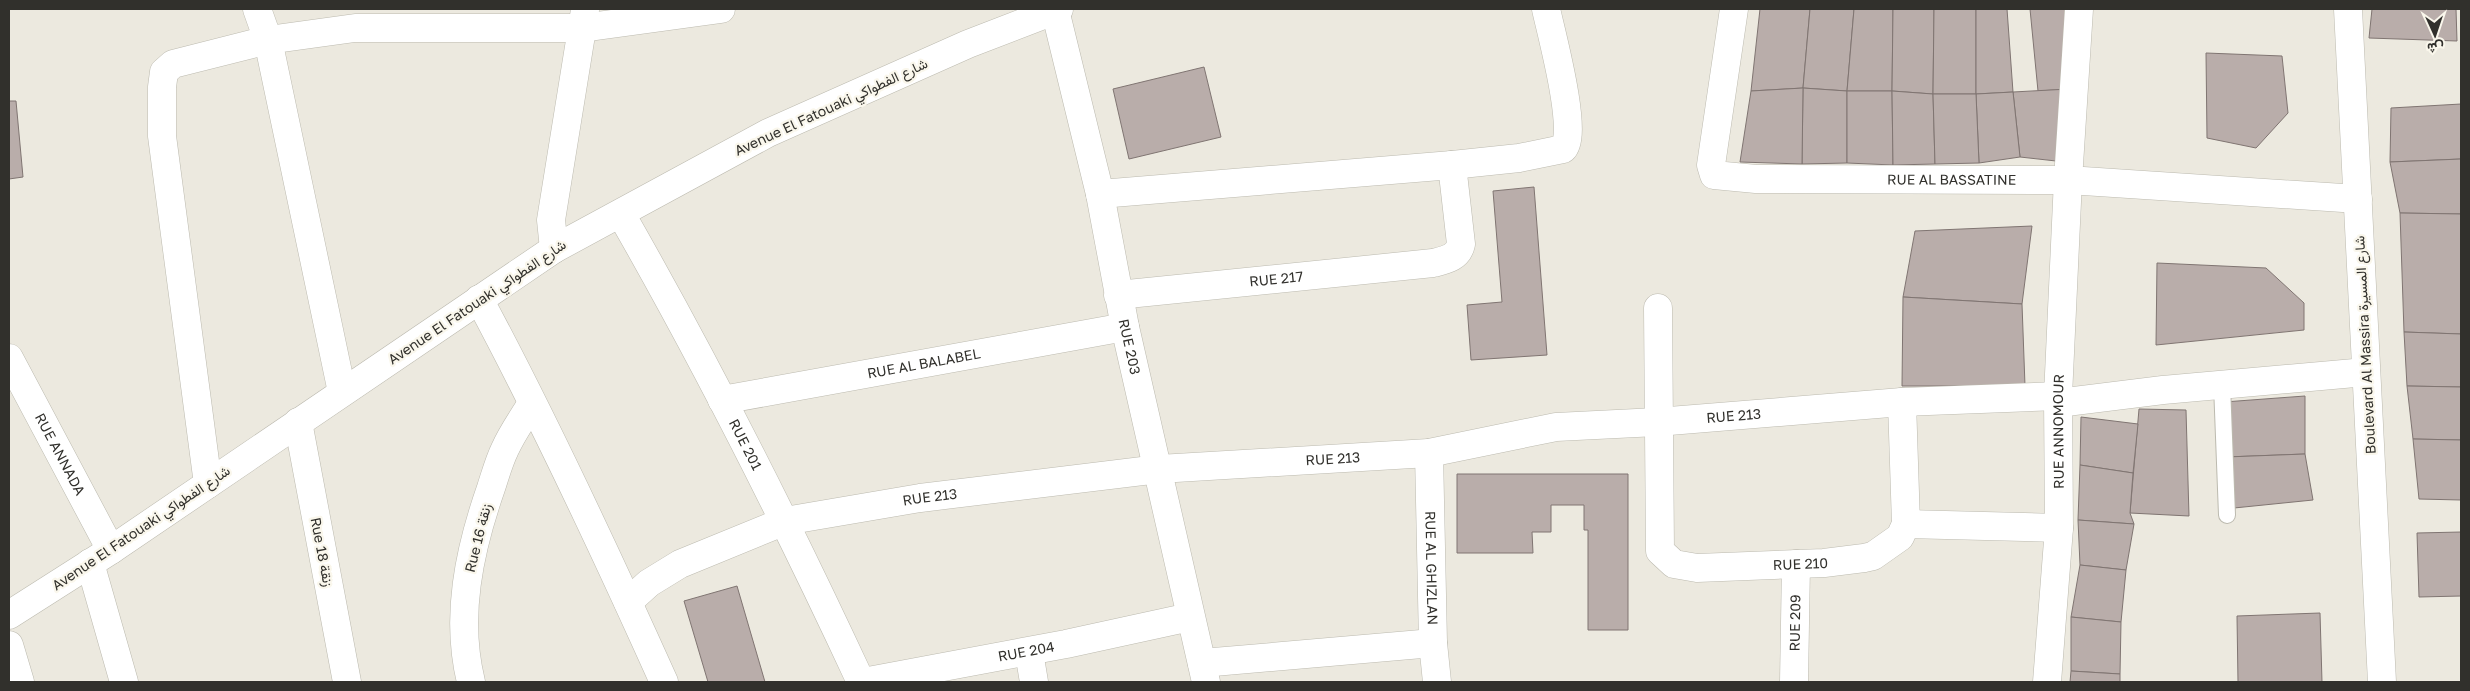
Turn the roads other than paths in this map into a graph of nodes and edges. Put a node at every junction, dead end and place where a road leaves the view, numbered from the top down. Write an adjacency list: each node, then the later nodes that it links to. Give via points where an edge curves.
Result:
1 (257, 9): 9 (street)
2 (721, 9): 8 (street)
3 (1057, 9): 12 (street, RUE 203); 14 (street, Avenue El Fatouaki شارع الفطواكي, via 968,44 768,133)
4 (1546, 9): 10 (street, via 1563,88 1569,137 1567,145 1563,149 1519,158)
5 (1734, 9): 11 (street, RUE AL BASSATINE, via 1711,165 1714,175 1756,179)
6 (2079, 9): 11 (street, RUE ANNOMOUR)
7 (2348, 9): 13 (street, Boulevard Al Massira شارع المسيرة)
8 (584, 18): 9 (street, via 355,28); 15 (street, via 551,220)
9 (268, 40): 23 (street); 32 (street, via 173,64 164,72 162,136)
10 (1452, 165): 12 (street); 16 (street, RUE 217, via 1461,248 1452,257 1433,264)
11 (2068, 180): 13 (street, RUE AL BASSATINE); 24 (street, RUE ANNOMOUR)
12 (1100, 194): 16 (street, RUE 203)
13 (2358, 199): 21 (street, Boulevard Al Massira شارع المسيرة)
14 (621, 214): 15 (street, Avenue El Fatouaki شارع الفطواكي); 25 (street, RUE 201, via 673,304)
15 (554, 248): 17 (street, Avenue El Fatouaki شارع الفطواكي)
16 (1118, 294): 19 (street, RUE 203)
17 (479, 299): 23 (street, Avenue El Fatouaki شارع الفطواكي); 27 (street)
18 (1658, 308): 29 (street, RUE 210)
19 (1125, 327): 25 (street, RUE AL BALABEL); 31 (street, RUE 203)
20 (9, 358): 37 (street, RUE ANNADA)
21 (2366, 372): 22 (street, RUE 213); 56 (street, Boulevard Al Massira شارع المسيرة)
22 (2222, 385): 24 (street, RUE 213); 33 (lane)
23 (342, 392): 28 (street, Avenue El Fatouaki شارع الفطواكي)
24 (2058, 399): 26 (street, RUE 213); 36 (street, RUE ANNOMOUR)
25 (722, 400): 34 (street, RUE 201)
26 (1902, 402): 29 (street, RUE 213); 35 (street)
27 (532, 403): 39 (street); 49 (street, Rue 16 زنقة, via 505,449 478,523 465,590 463,620 466,659)
28 (298, 422): 32 (street, Avenue El Fatouaki شارع الفطواكي); 48 (street, Rue 18 زنقة)
29 (1657, 422): 30 (street, RUE 213, via 1556,427); 38 (street, RUE 210, via 1660,550 1666,558 1674,564 1697,568)
30 (1430, 453): 31 (street, RUE 213); 42 (street, RUE AL GHIZLAN)
31 (1159, 469): 34 (street, RUE 213, via 920,498); 41 (street, RUE 203)
32 (208, 484): 37 (street, Avenue El Fatouaki شارع الفطواكي)
33 (2227, 515)
34 (784, 521): 39 (street, RUE 213, via 680,564 649,582); 51 (street, RUE 201)
35 (1906, 524): 36 (street); 38 (street, RUE 210, via 1900,537 1873,556 1848,562)
36 (2059, 528): 55 (street, RUE ANNOMOUR)
37 (101, 556): 40 (street, Avenue El Fatouaki شارع الفطواكي); 47 (street, RUE ANNADA)
38 (1796, 564): 54 (street, RUE 209)
39 (628, 602): 50 (street)
40 (9, 615)
41 (1190, 617): 44 (street, RUE 204); 45 (street, RUE 203)
42 (1433, 643): 45 (street); 53 (street, RUE AL GHIZLAN)
43 (9, 645): 46 (street)
44 (1029, 652): 51 (street, RUE 204); 52 (street)
45 (1204, 673)
46 (20, 682)
47 (124, 682)
48 (346, 682)
49 (472, 682)
50 (664, 682)
51 (862, 682)
52 (1034, 682)
53 (1436, 682)
54 (1794, 682)
55 (2047, 682)
56 (2382, 682)

